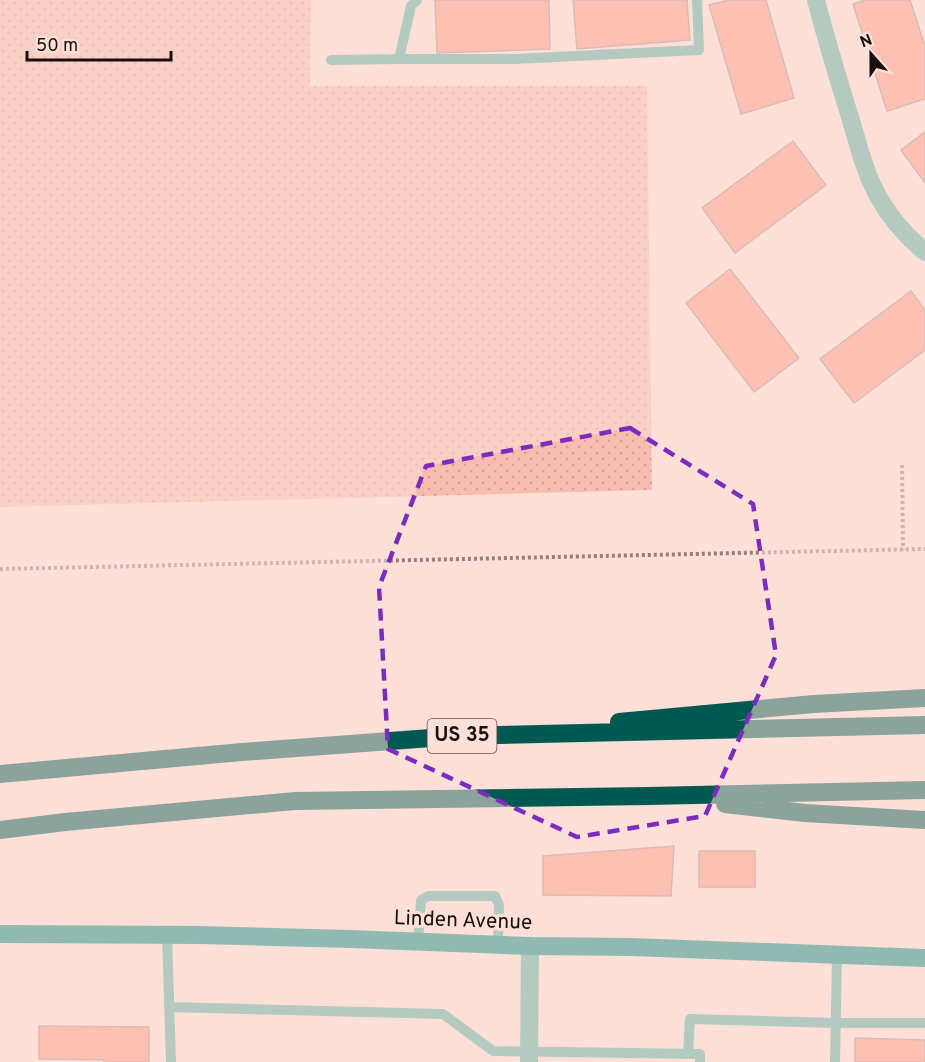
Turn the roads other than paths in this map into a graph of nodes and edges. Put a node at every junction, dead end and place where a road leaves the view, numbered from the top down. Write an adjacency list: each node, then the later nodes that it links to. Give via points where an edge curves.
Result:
1 (417, 0): 4 (lane, via 411,6)
2 (697, 0): 4 (lane, via 699,50 514,59)
3 (816, 0): 6 (street, via 867,173 892,219)
4 (399, 59): 5 (lane)
5 (331, 60)
6 (925, 252)
7 (925, 698): 9 (highway, via 814,704)
8 (925, 725): 9 (highway, US 35)
9 (458, 736): 10 (highway, US 35)
10 (0, 774)
11 (925, 790): 12 (highway)
12 (648, 796): 13 (highway, via 804,813); 14 (highway, via 295,801)
13 (925, 820)
14 (0, 830)
15 (0, 934): 16 (main road, Linden Avenue)
16 (166, 935): 17 (main road, Linden Avenue); 22 (lane)
17 (418, 942): 18 (main road, Linden Avenue); 18 (lane, via 421,900 428,896 495,896 499,905)
18 (498, 945): 19 (main road, Linden Avenue)
19 (530, 946): 20 (main road, Linden Avenue); 26 (street)
20 (837, 955): 21 (main road, Linden Avenue); 23 (lane)
21 (925, 958)
22 (169, 1007): 26 (lane, via 443,1014 494,1051); 27 (lane)
23 (836, 1023): 24 (lane); 25 (lane, via 690,1019); 29 (lane)
24 (925, 1023)
25 (688, 1054): 26 (lane); 28 (lane, via 700,1054)
26 (529, 1057)
27 (171, 1062)
28 (700, 1062)
29 (835, 1062)

